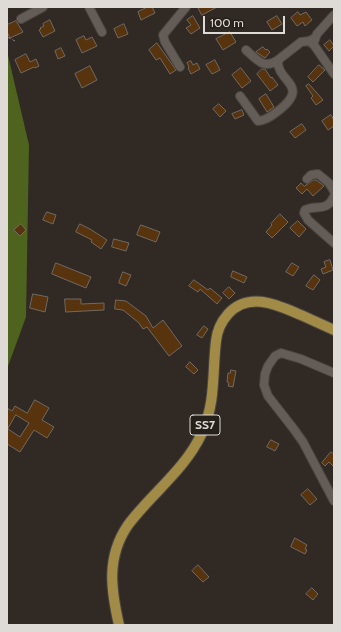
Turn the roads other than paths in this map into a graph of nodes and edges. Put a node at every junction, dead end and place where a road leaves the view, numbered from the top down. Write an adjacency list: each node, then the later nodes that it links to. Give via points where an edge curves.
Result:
1 (43, 7): 5 (street)
2 (89, 7): 6 (street)
3 (186, 7): 10 (street, via 163,37)
4 (334, 15): 7 (street)
5 (20, 19)
6 (102, 32)
7 (312, 41): 9 (street, via 301,42); 11 (street)
8 (246, 50): 9 (street, via 265,64)
9 (278, 60): 12 (street, via 278,67 293,89 283,106 264,120 258,121)
10 (180, 67)
11 (334, 74)
12 (240, 96)
13 (306, 179): 14 (street, via 314,174 320,175)
14 (334, 191)
15 (334, 196): 16 (street, via 327,205 307,208 304,212 308,220)
16 (334, 244)
17 (334, 330): 20 (main road, SS7, via 262,301 240,305 224,318 217,336 213,393 202,433 185,461 128,525 116,549 112,581)
18 (334, 373): 19 (street, via 301,359 281,354 270,362 264,383 267,394 303,442)
19 (334, 501)
20 (119, 625)

